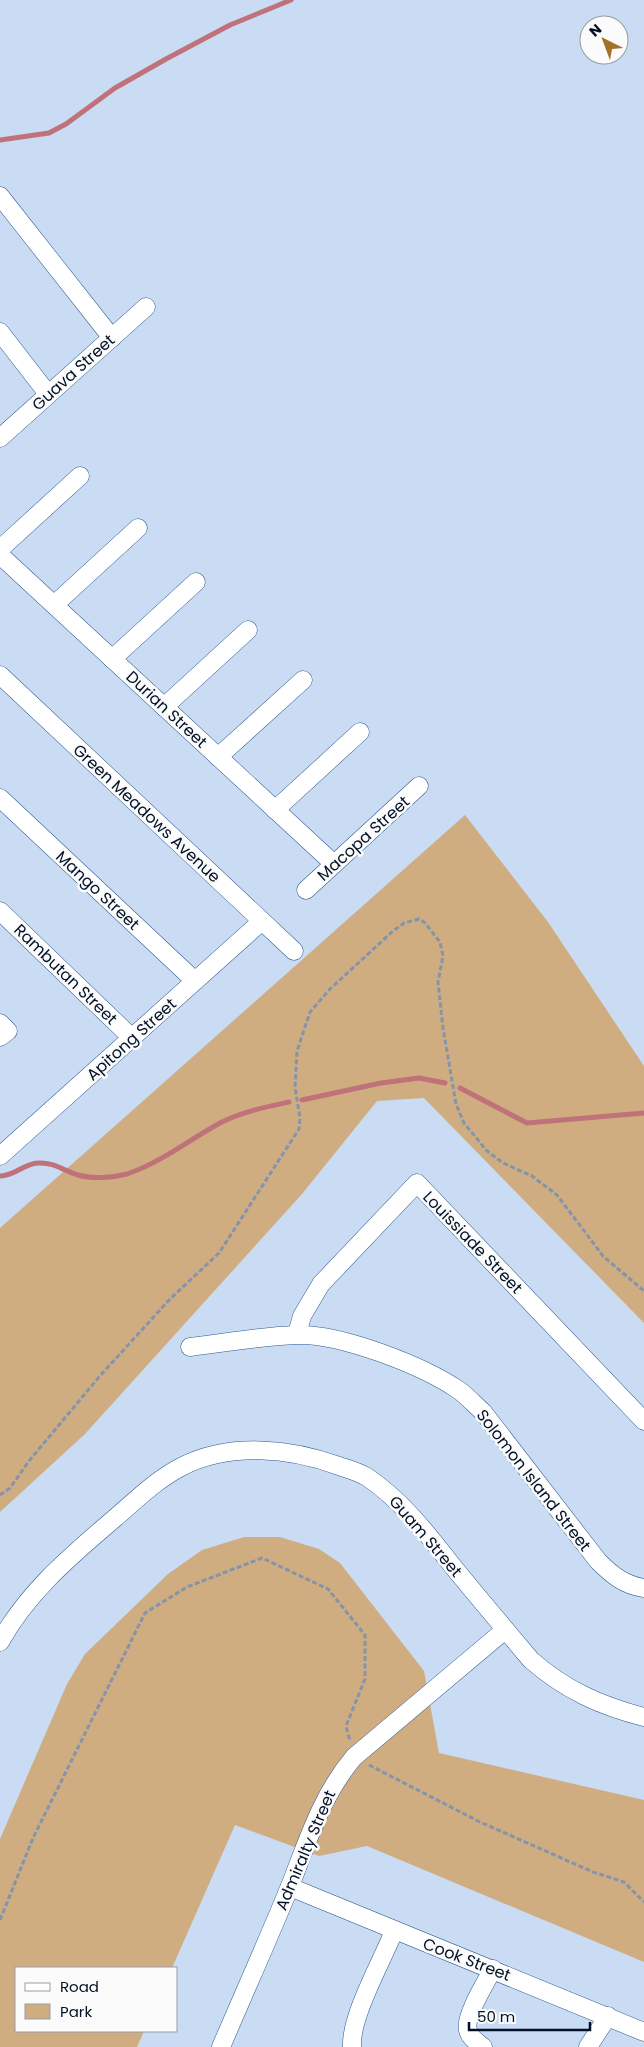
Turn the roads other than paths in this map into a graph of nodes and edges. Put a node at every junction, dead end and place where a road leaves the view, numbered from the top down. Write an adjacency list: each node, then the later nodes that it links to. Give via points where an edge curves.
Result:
1 (0, 196): 4 (street)
2 (146, 307): 4 (street, Guava Street)
3 (0, 332): 5 (street)
4 (112, 338): 5 (street, Guava Street)
5 (48, 394): 6 (street, Guava Street)
6 (0, 438)
7 (80, 476): 9 (street)
8 (138, 528): 12 (street)
9 (0, 549)
10 (0, 555): 12 (street, Durian Street)
11 (196, 582): 14 (street)
12 (54, 605): 14 (street, Durian Street)
13 (248, 630): 17 (street)
14 (112, 658): 17 (street, Durian Street)
15 (0, 675): 26 (street, Green Meadows Avenue)
16 (303, 680): 19 (street)
17 (164, 707): 19 (street, Durian Street)
18 (360, 732): 22 (street)
19 (218, 758): 22 (street, Durian Street)
20 (419, 786): 23 (street, Macopa Street)
21 (0, 798): 28 (street, Mango Street)
22 (275, 810): 23 (street, Durian Street)
23 (334, 864): 24 (street, Macopa Street)
24 (306, 890)
25 (0, 911): 29 (street, Rambutan Street)
26 (262, 921): 27 (street, Green Meadows Avenue); 28 (street, Apitong Street)
27 (294, 951)
28 (196, 981): 29 (street, Apitong Street)
29 (132, 1038): 30 (street, Apitong Street)
30 (0, 1156)
31 (297, 1334): 32 (street, Solomon Island Street); 33 (street, Louissiade Street, via 302,1316 322,1284 416,1183); 34 (street, Solomon Island Street, via 327,1337 360,1346 435,1376 461,1392 482,1412 598,1561 630,1586)
32 (190, 1347)
33 (644, 1421)
34 (644, 1588)
35 (505, 1630): 36 (street, Guam Street, via 420,1526 393,1497 365,1476 319,1458 278,1451 242,1450 207,1457 157,1481 36,1590 11,1621); 37 (street, Guam Street, via 551,1678 576,1693); 38 (street, Admiralty Street, via 354,1757 337,1776)
36 (0, 1642)
37 (644, 1717)
38 (290, 1887): 39 (street, Cook Street); 43 (street, Admiralty Street)
39 (394, 1931): 40 (street, Cook Street); 44 (street, via 357,2017)
40 (493, 1969): 41 (street, Cook Street); 45 (street, via 468,2017 470,2036)
41 (608, 2016): 42 (street, Cook Street); 46 (street)
42 (644, 2032)
43 (220, 2047)
44 (352, 2047)
45 (484, 2047)
46 (588, 2047)

